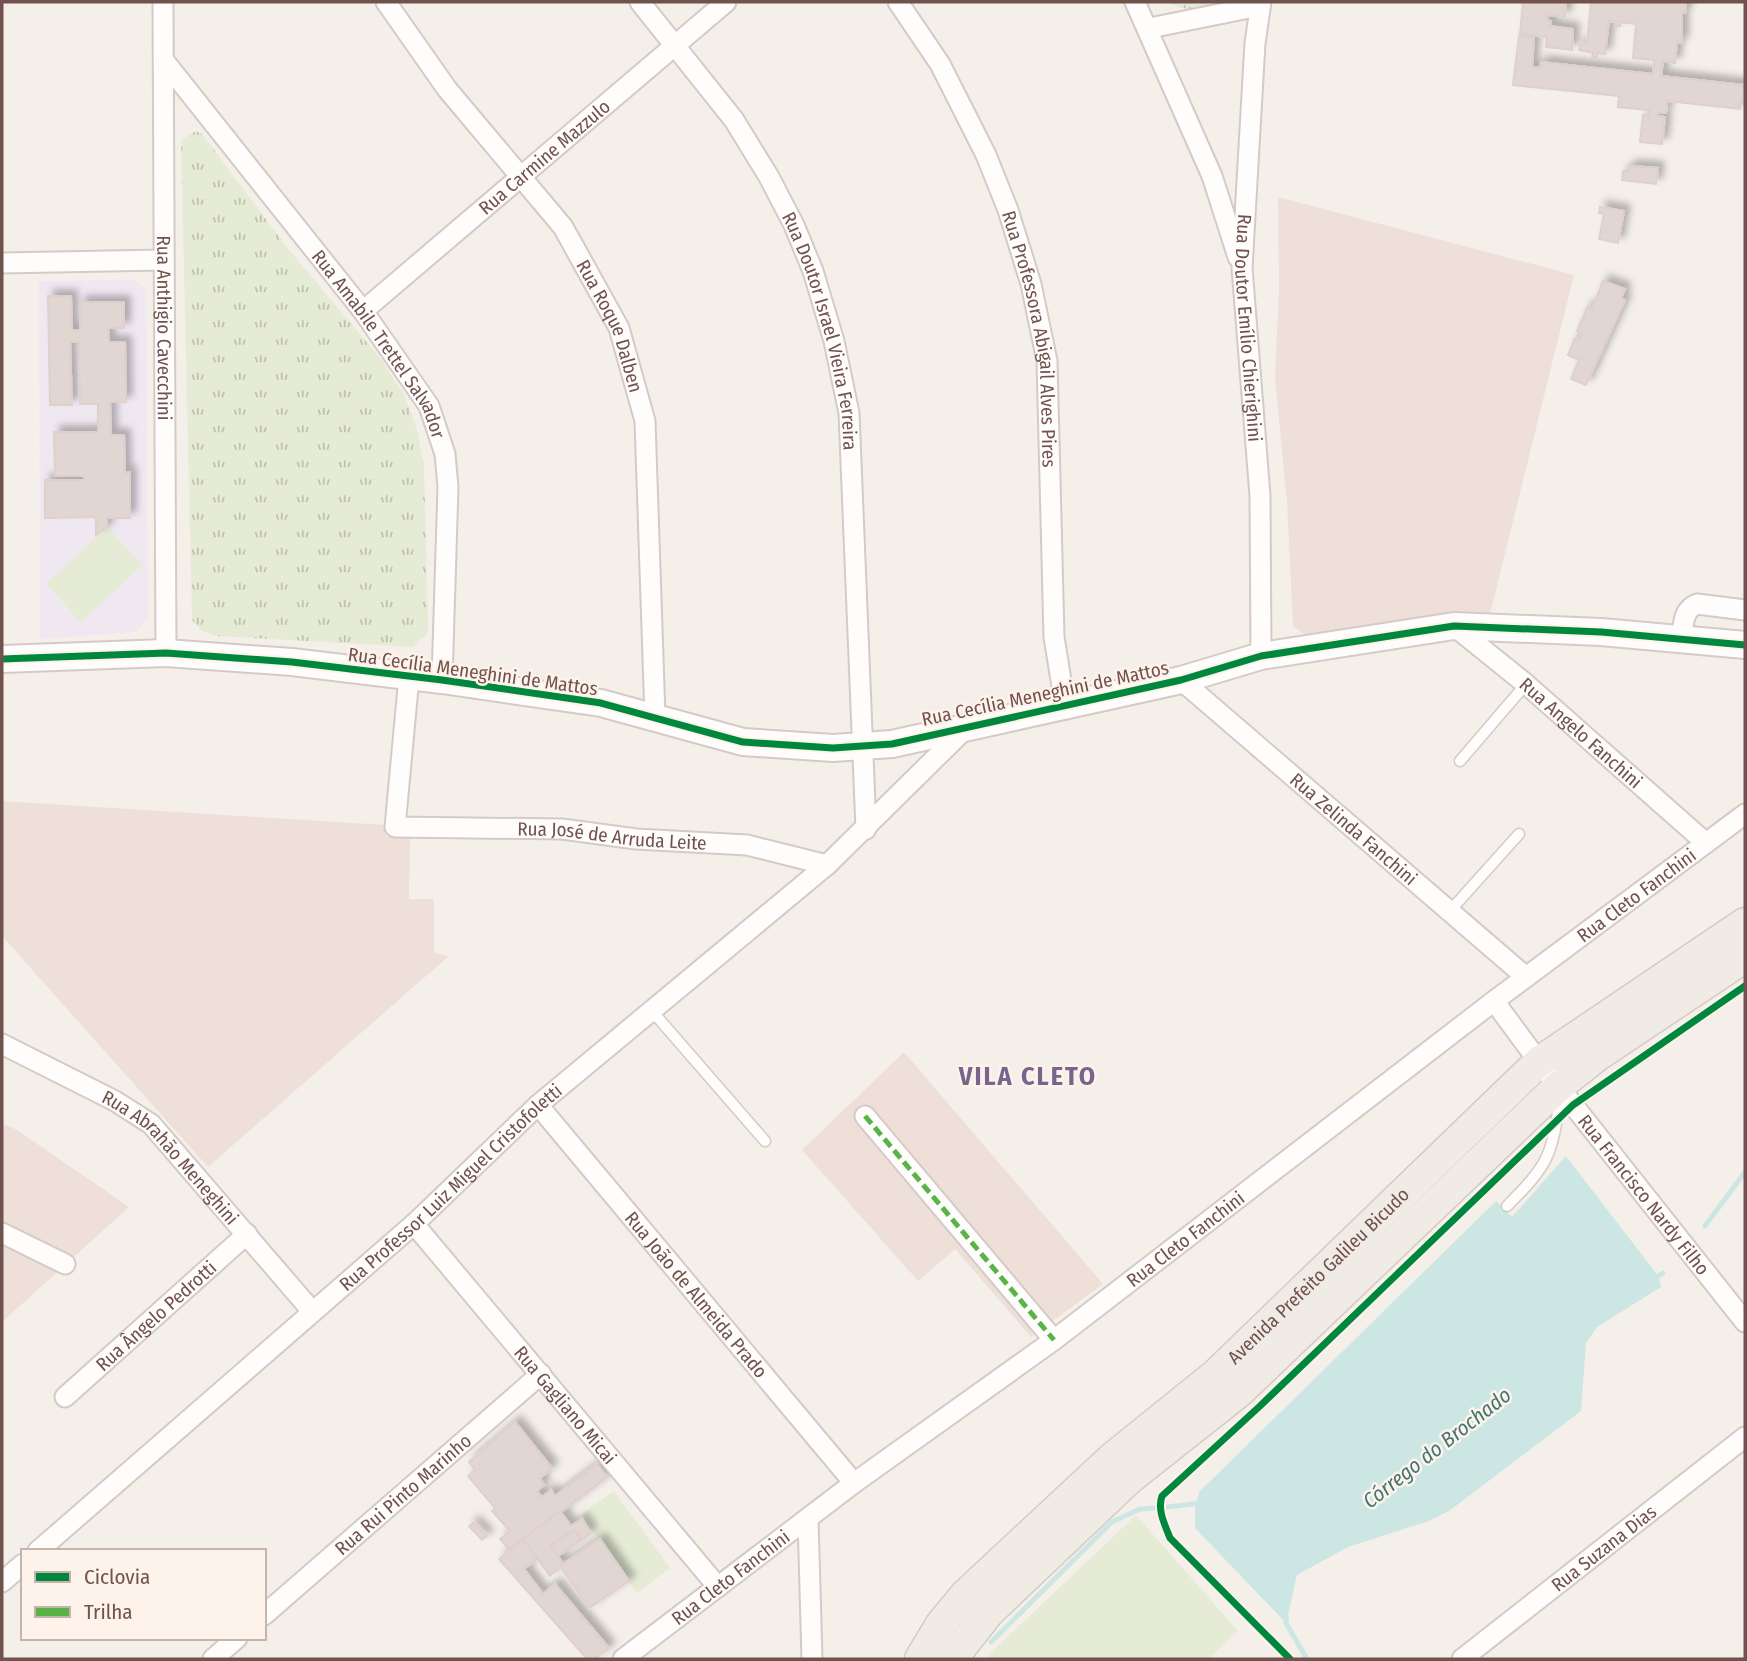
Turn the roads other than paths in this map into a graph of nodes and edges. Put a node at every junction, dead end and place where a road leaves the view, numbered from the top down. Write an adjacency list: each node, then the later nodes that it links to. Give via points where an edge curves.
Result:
1 (163, 2): 10 (street, Rua Anthigio Cavecchini)
2 (386, 2): 11 (street, Rua Roque Dalben, via 447,89)
3 (640, 2): 9 (street, Rua Doutor Israel Vieira Ferreira)
4 (726, 2): 9 (street, Rua Carmine Mazzulo)
5 (898, 2): 29 (street, Rua Professora Abigail Alves Pires, via 940,64 981,144 1031,284 1047,361 1054,637)
6 (1135, 2): 8 (street)
7 (1260, 4): 8 (street); 13 (street, Rua Doutor Emílio Chierighini)
8 (1150, 28): 12 (street)
9 (675, 46): 11 (street, Rua Carmine Mazzulo); 32 (street, Rua Doutor Israel Vieira Ferreira, via 734,120 775,189 813,271 834,341 849,412)
10 (165, 62): 14 (street, Rua Anthigio Cavecchini); 17 (street, Rua Amabile Trettel Salvador)
11 (522, 175): 17 (street, Rua Carmine Mazzulo); 30 (street, Rua Roque Dalben, via 563,227 619,328 645,421)
12 (1212, 176): 13 (street, via 1230,184); 16 (street)
13 (1247, 176): 16 (street, Rua Doutor Emílio Chierighini)
14 (162, 260): 15 (street); 22 (street, Rua Anthigio Cavecchini)
15 (2, 262)
16 (1242, 268): 23 (street, Rua Doutor Emílio Chierighini, via 1260,496)
17 (363, 311): 26 (street, Rua Amabile Trettel Salvador, via 429,406 445,454)
18 (1745, 610): 20 (street, via 1689,607)
19 (1454, 626): 20 (street, Rua Cecília Meneghini de Mattos); 23 (street, Rua Cecília Meneghini de Mattos); 28 (street, Rua Angelo Fanchini)
20 (1681, 639): 21 (street, Rua Cecília Meneghini de Mattos)
21 (1745, 645)
22 (166, 653): 24 (street, Rua Cecília Meneghini de Mattos); 25 (street, Rua Cecília Meneghini de Mattos)
23 (1261, 656): 27 (street, Rua Cecília Meneghini de Mattos)
24 (2, 659)
25 (410, 677): 26 (street, Rua Cecília Meneghini de Mattos); 38 (street, Rua José de Arruda Leite, via 395,827 562,829 636,839 747,845)
26 (442, 680): 30 (street, Rua Cecília Meneghini de Mattos, via 601,703)
27 (1181, 680): 29 (street, Rua Cecília Meneghini de Mattos); 39 (street, Rua Zelinda Fanchini)
28 (1526, 684): 33 (lane); 37 (street, Rua Angelo Fanchini)
29 (1065, 705): 31 (street, Rua Cecília Meneghini de Mattos)
30 (655, 717): 32 (street, Rua Cecília Meneghini de Mattos, via 743,742)
31 (970, 724): 32 (street, Rua Cecília Meneghini de Mattos); 35 (street, Rua Professor Luiz Miguel Cristofoletti)
32 (861, 748): 35 (street)
33 (1460, 761)
34 (1745, 814): 37 (street, Rua Cleto Fanchini)
35 (866, 829): 38 (street, Rua Professor Luiz Miguel Cristofoletti)
36 (1520, 834): 39 (lane)
37 (1706, 843): 42 (street, Rua Cleto Fanchini)
38 (827, 864): 44 (street, Rua Professor Luiz Miguel Cristofoletti)
39 (1449, 912): 42 (street, Rua Zelinda Fanchini)
40 (1745, 923): 46 (main road, Avenida Prefeito Galileu Bicudo)
41 (1745, 957): 47 (main road, Avenida Prefeito Galileu Bicudo, via 1597,1056)
42 (1526, 977): 43 (street, Rua Cleto Fanchini)
43 (1494, 1001): 46 (street, Rua Francisco Nardy Filho); 58 (street, Rua Cleto Fanchini)
44 (652, 1011): 48 (street, Rua Professor Luiz Miguel Cristofoletti); 50 (lane)
45 (2, 1044): 54 (street, Rua Abrahão Meneghini, via 151,1124)
46 (1539, 1062): 47 (street, Rua Francisco Nardy Filho); 73 (main road, Avenida Prefeito Galileu Bicudo, via 1216,1375 1112,1458 965,1595)
47 (1560, 1088): 51 (lane, via 1550,1154 1537,1176); 57 (street, Rua Francisco Nardy Filho); 74 (main road, Avenida Prefeito Galileu Bicudo, via 1239,1392 1129,1479 1019,1583)
48 (538, 1105): 52 (street, Rua Professor Luiz Miguel Cristofoletti); 62 (street, Rua João de Almeida Prado)
49 (865, 1116): 58 (street)
50 (765, 1141)
51 (1507, 1206)
52 (414, 1224): 56 (street, Rua Professor Luiz Miguel Cristofoletti); 59 (street, Rua Gagliano Micai)
53 (2, 1233): 55 (street)
54 (247, 1234): 56 (street, Rua Abrahão Meneghini); 60 (street, Rua Ângelo Pedrotti)
55 (65, 1264)
56 (312, 1310): 64 (street, Rua Professor Luiz Miguel Cristofoletti)
57 (1743, 1315)
58 (1054, 1339): 62 (street, Rua Cleto Fanchini)
59 (541, 1374): 67 (street, Rua Gagliano Micai); 68 (street, Rua Rui Pinto Marinho)
60 (65, 1397)
61 (1745, 1437): 75 (street, Rua Suzana Dias)
62 (854, 1483): 63 (street, Rua Cleto Fanchini)
63 (808, 1519): 67 (street, Rua Cleto Fanchini); 72 (street)
64 (40, 1549)
65 (21, 1566): 66 (street)
66 (2, 1583)
67 (718, 1587): 71 (street, Rua Cleto Fanchini)
68 (266, 1613)
69 (235, 1640): 70 (street)
70 (213, 1659)
71 (623, 1659)
72 (812, 1659)
73 (920, 1659)
74 (952, 1659)
75 (1462, 1659)

